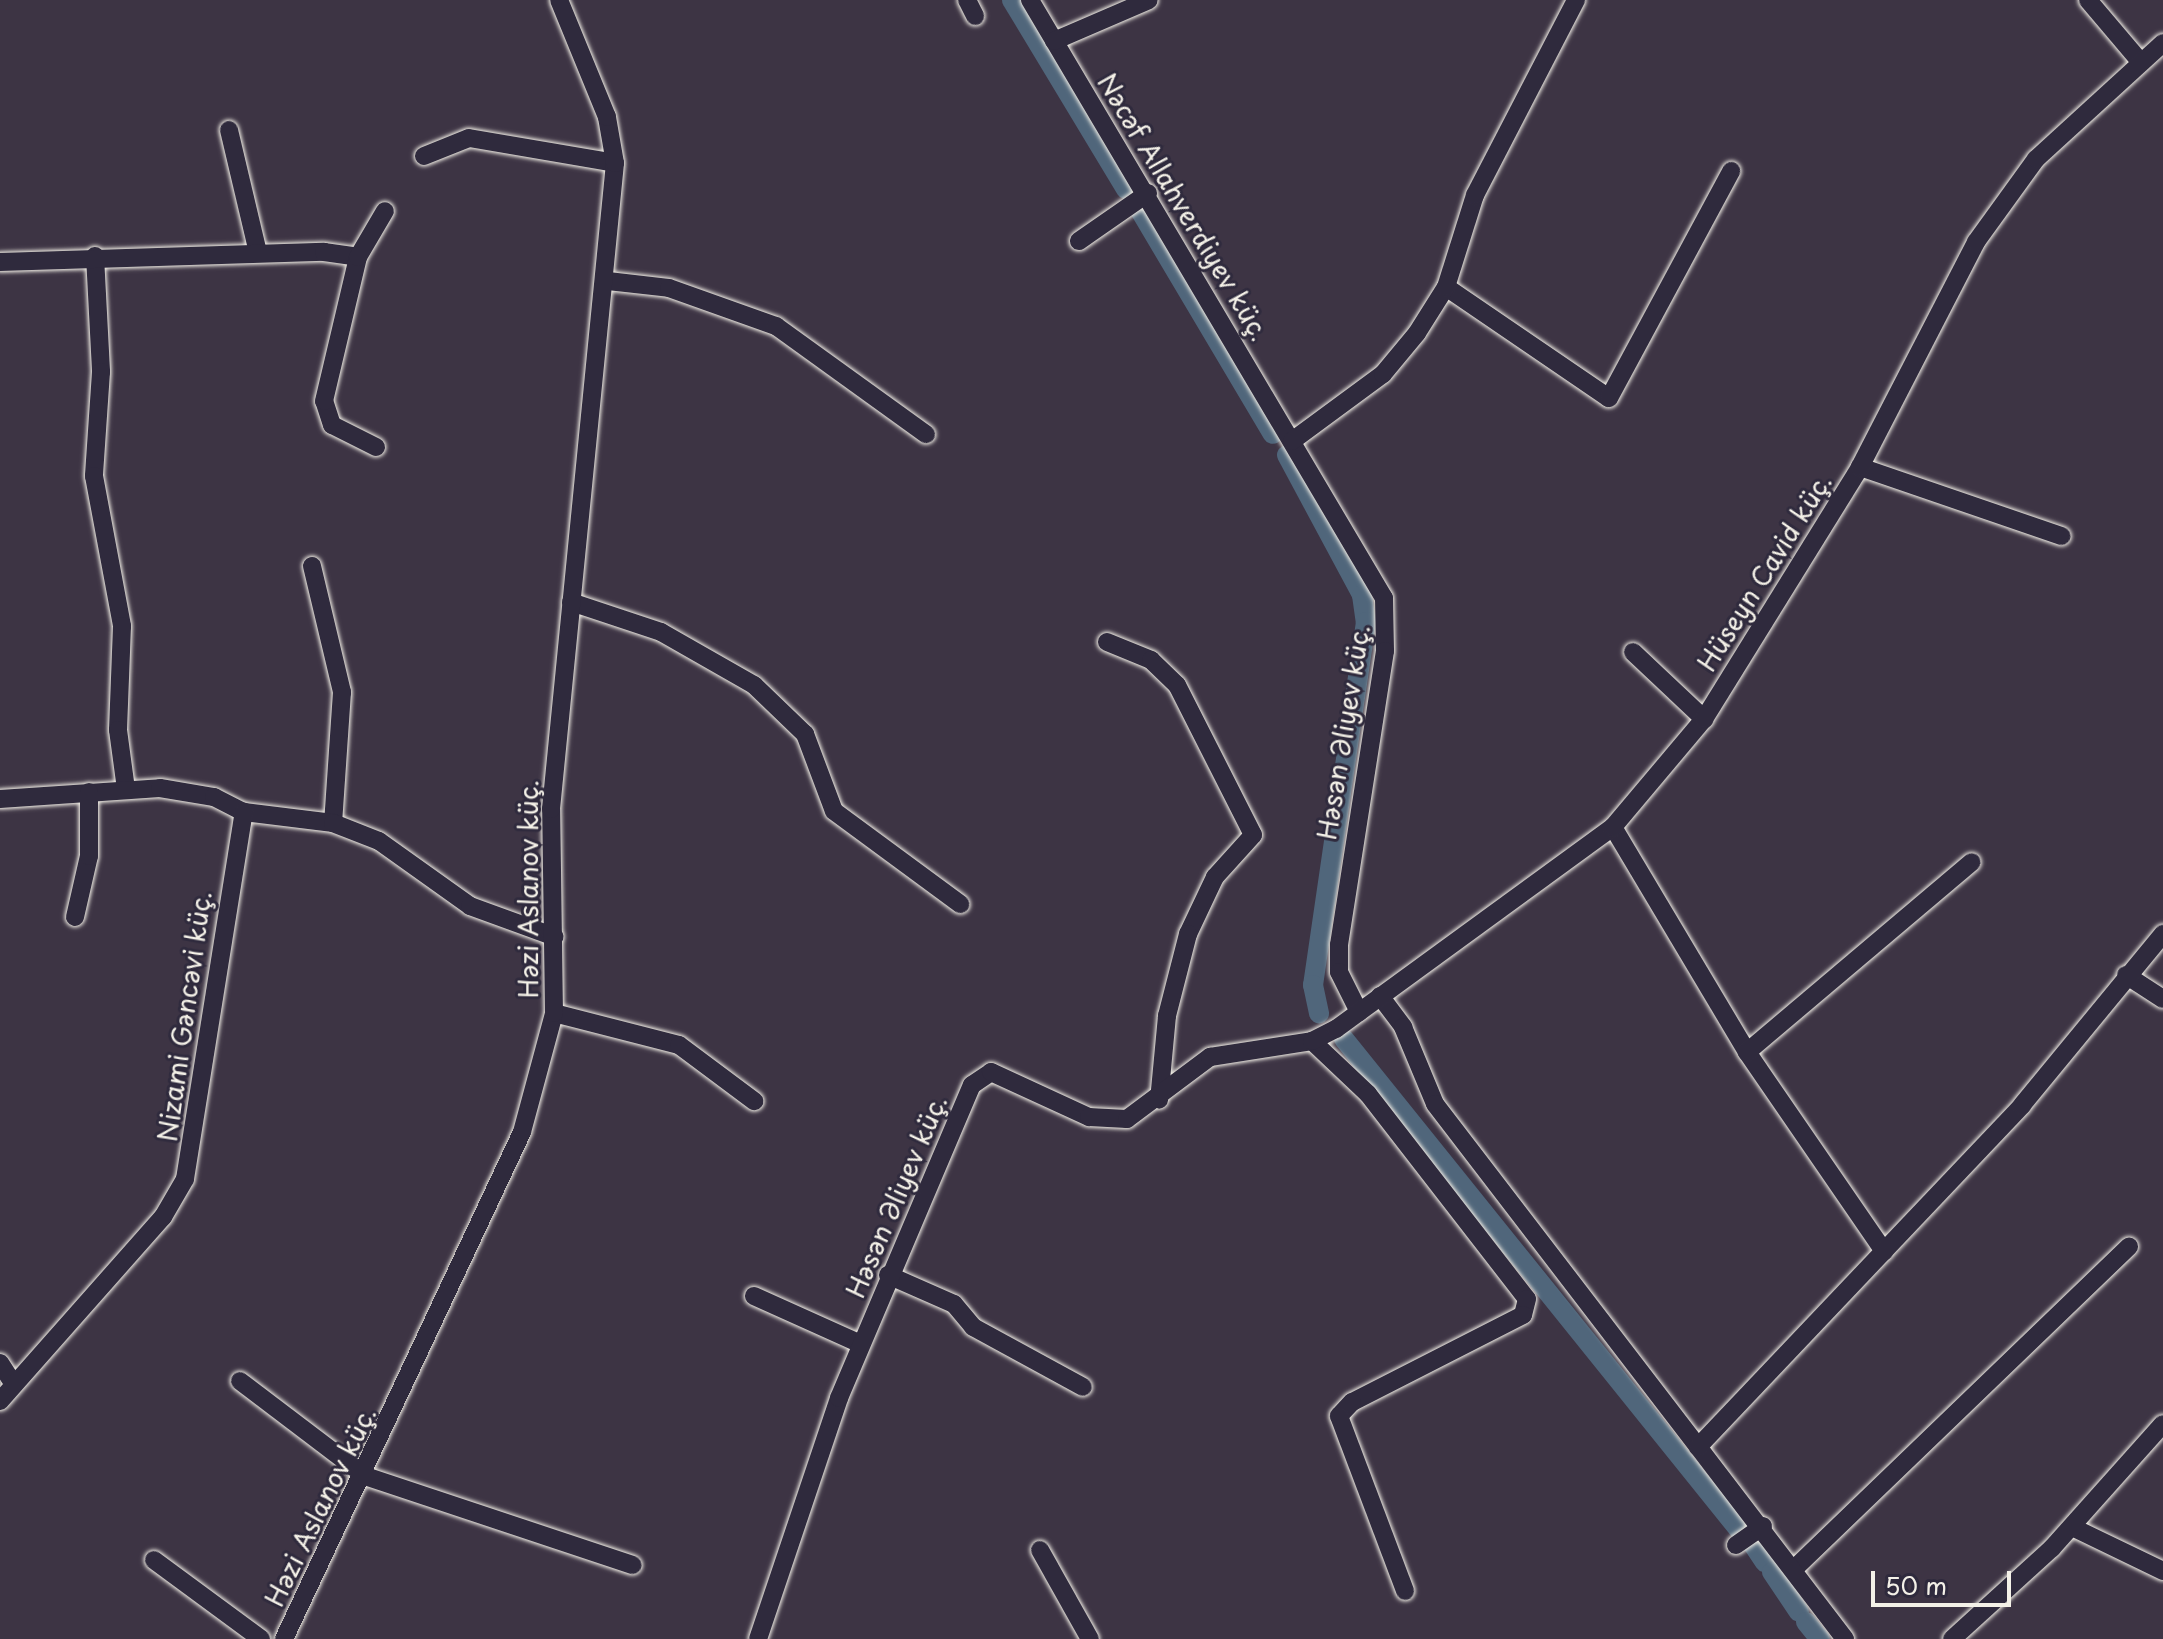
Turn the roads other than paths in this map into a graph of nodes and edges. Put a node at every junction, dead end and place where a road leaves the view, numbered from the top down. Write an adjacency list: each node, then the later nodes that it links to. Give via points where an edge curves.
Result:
1 (559, 0): 11 (street, Həzi Aslanov küç., via 607,117)
2 (1030, 0): 6 (street, Nəcəf Allahverdiyev küç.)
3 (1149, 0): 6 (street)
4 (1576, 0): 21 (street, via 1475,195)
5 (2088, 0): 8 (street)
6 (1054, 41): 13 (street, Nəcəf Allahverdiyev küç.)
7 (2163, 43): 8 (street, Hüseyn Cavid küç.)
8 (2138, 59): 25 (street, Hüseyn Cavid küç., via 2036,159 1976,242)
9 (229, 130): 16 (street)
10 (424, 156): 11 (street, via 469,138)
11 (615, 163): 20 (street, Həzi Aslanov küç.)
12 (1731, 171): 21 (street, via 1609,398)
13 (1148, 193): 15 (street); 23 (street, Nəcəf Allahverdiyev küç.)
14 (385, 211): 18 (street)
15 (1079, 241)
16 (258, 253): 17 (street); 18 (street)
17 (95, 256): 19 (street); 32 (street, via 101,372 94,476 122,626 118,730)
18 (358, 257): 24 (street, via 324,401 332,425)
19 (0, 262)
20 (608, 281): 22 (street, via 669,288 776,326); 28 (street, Həzi Aslanov küç.)
21 (1446, 287): 23 (street, via 1383,374)
22 (926, 434)
23 (1292, 441): 46 (street, Həsən Əliyev küç., via 1384,598 1388,625 1339,945 1339,972)
24 (376, 447)
25 (1860, 467): 26 (street); 31 (street, Hüseyn Cavid küç.)
26 (2061, 536)
27 (312, 566): 36 (street, via 342,692)
28 (571, 602): 39 (street, via 661,632 754,685 805,734 834,811); 42 (street, Həzi Aslanov küç., via 551,809)
29 (1107, 642): 50 (street, via 1151,660 1177,685 1253,835 1215,877 1188,934 1167,1016)
30 (1633, 652): 31 (street)
31 (1704, 719): 37 (street, Hüseyn Cavid küç.)
32 (126, 789): 33 (street); 35 (street, via 189,791)
33 (89, 792): 34 (street); 40 (street, via 89,856)
34 (0, 799)
35 (244, 812): 36 (street); 59 (street, Nizami Gəncəvi küç., via 185,1179 163,1217)
36 (333, 823): 42 (street, via 379,841 470,906)
37 (1613, 827): 44 (street, Hüseyn Cavid küç.); 49 (street)
38 (1972, 862): 49 (street)
39 (960, 904)
40 (75, 917)
41 (2163, 934): 43 (street)
42 (555, 937): 47 (street, Həzi Aslanov küç.)
43 (2126, 975): 45 (street); 53 (street, via 2022,1105)
44 (1380, 996): 46 (street, Hüseyn Cavid küç.); 63 (street, via 1395,1011 1435,1104)
45 (2163, 999)
46 (1359, 1012): 48 (street, Hüseyn Cavid küç.)
47 (554, 1013): 51 (street, via 679,1045); 64 (street, Həzi Aslanov küç., via 522,1132)
48 (1312, 1041): 50 (street, Həsən Əliyev küç., via 1210,1057); 73 (street, via 1368,1094 1527,1299 1523,1315 1352,1402 1339,1416)
49 (1747, 1052): 53 (street)
50 (1159, 1100): 54 (street, Həsən Əliyev küç., via 1110,1122 991,1072 972,1085)
51 (754, 1101)
52 (2129, 1247): 71 (street)
53 (1884, 1251): 63 (street)
54 (888, 1275): 56 (street, Həsən Əliyev küç.); 60 (street, via 954,1304 973,1327)
55 (754, 1296): 56 (street)
56 (861, 1344): 76 (street, Həsən Əliyev küç.)
57 (0, 1363): 59 (street)
58 (240, 1381): 64 (street)
59 (13, 1383): 61 (street, Nizami Gəncəvi küç.)
60 (1083, 1387)
61 (0, 1401)
62 (2163, 1424): 66 (street)
63 (1698, 1447): 65 (street)
64 (365, 1476): 70 (street); 75 (street, Həzi Aslanov küç.)
65 (1763, 1526): 67 (street); 71 (street)
66 (2072, 1527): 72 (street); 79 (street)
67 (1736, 1545)
68 (1040, 1550): 77 (street)
69 (154, 1560): 74 (street)
70 (633, 1565)
71 (1794, 1569): 78 (street)
72 (2163, 1571)
73 (1405, 1591)
74 (261, 1639)
75 (284, 1639)
76 (758, 1639)
77 (1090, 1639)
78 (1845, 1639)
79 (1952, 1639)

